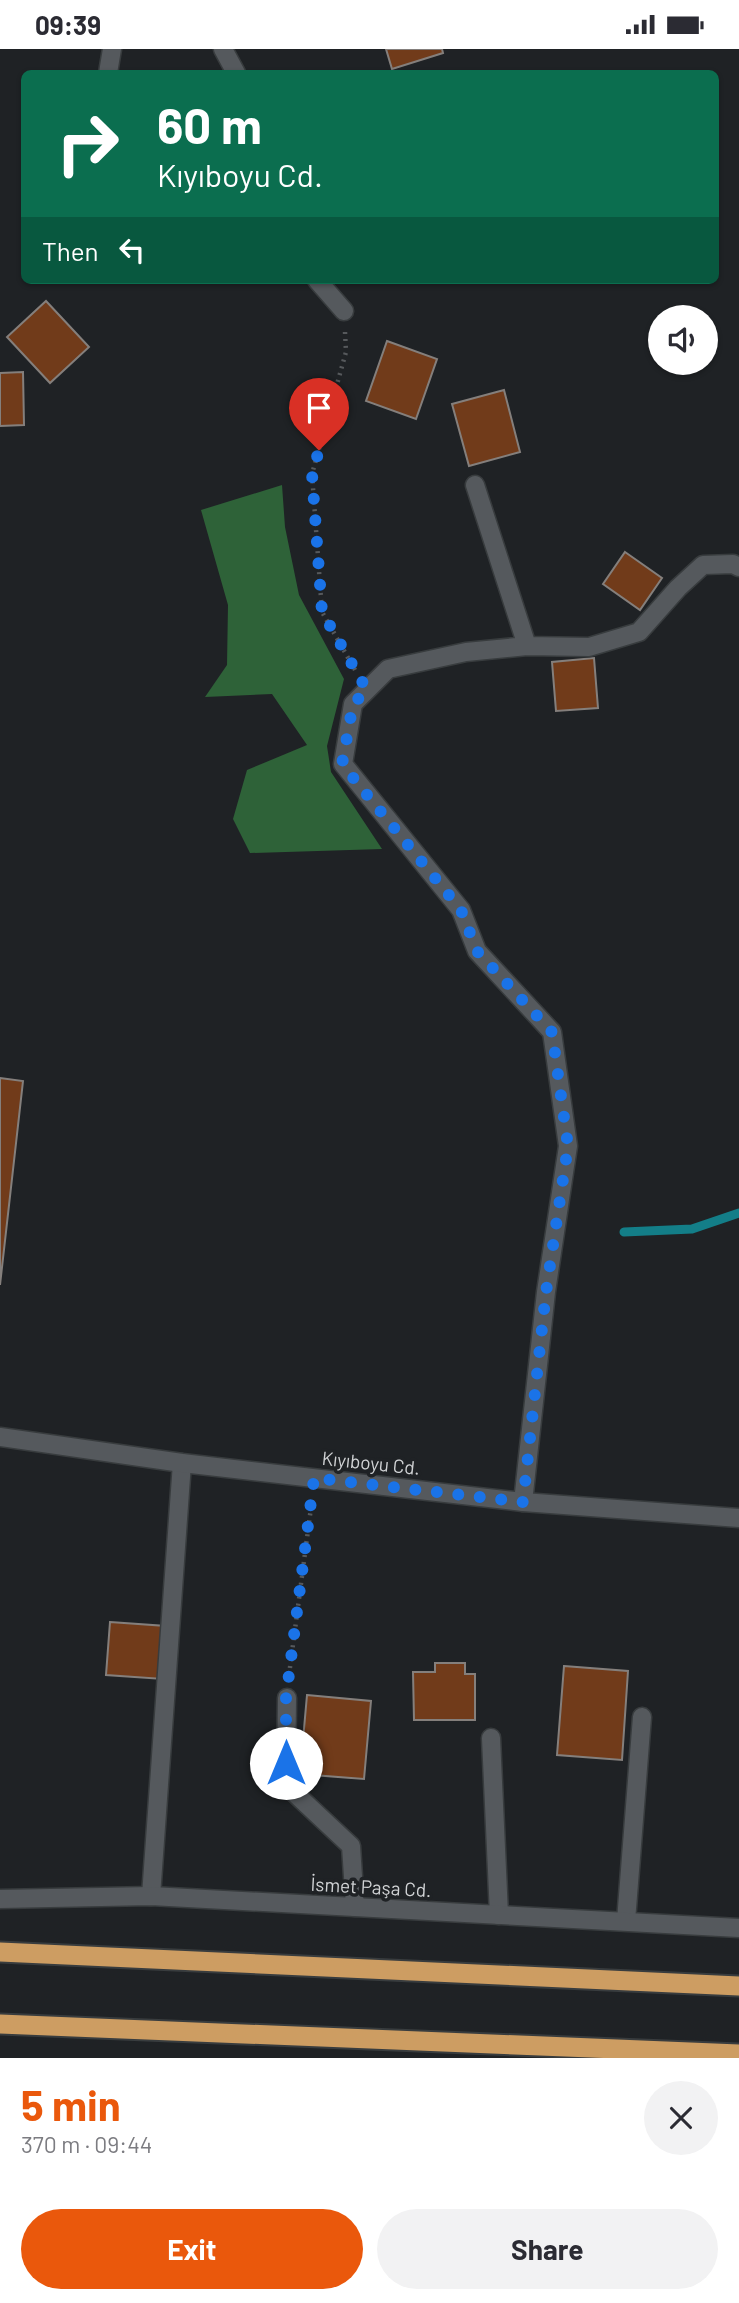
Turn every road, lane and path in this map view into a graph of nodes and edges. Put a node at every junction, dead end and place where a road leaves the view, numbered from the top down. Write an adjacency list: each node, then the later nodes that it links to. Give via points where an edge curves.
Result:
1 (113, 49): 3 (street)
2 (223, 49): 4 (street)
3 (109, 70)
4 (234, 70)
5 (320, 284): 6 (street)
6 (344, 311): 10 (path, via 346,352 312,474 322,612)
7 (475, 485): 9 (street)
8 (739, 568): 9 (street, via 703,565 639,632 589,647)
9 (527, 646): 10 (street, via 466,652 388,669)
10 (367, 690): 14 (street, via 353,704 342,764 461,910 477,951 552,1032 568,1146 546,1292)
11 (0, 1437): 12 (street, Kıyıboyu Cd.)
12 (183, 1463): 13 (street, Kıyıboyu Cd.); 19 (street)
13 (314, 1478): 14 (street, Kıyıboyu Cd.); 16 (path)
14 (523, 1502): 15 (street, Kıyıboyu Cd.)
15 (739, 1518)
16 (286, 1698): 21 (street, via 286,1785 351,1846)
17 (642, 1717): 23 (street)
18 (491, 1738): 22 (street)
19 (151, 1896): 20 (street, İsmet Paşa Cd.); 21 (street, İsmet Paşa Cd.)
20 (0, 1899)
21 (355, 1907): 22 (street, İsmet Paşa Cd.)
22 (499, 1915): 23 (street, İsmet Paşa Cd.)
23 (626, 1921): 24 (street, İsmet Paşa Cd.)
24 (739, 1928)
25 (0, 1952): 26 (highway)
26 (739, 1986)
27 (0, 2024): 28 (highway)
28 (739, 2054)

